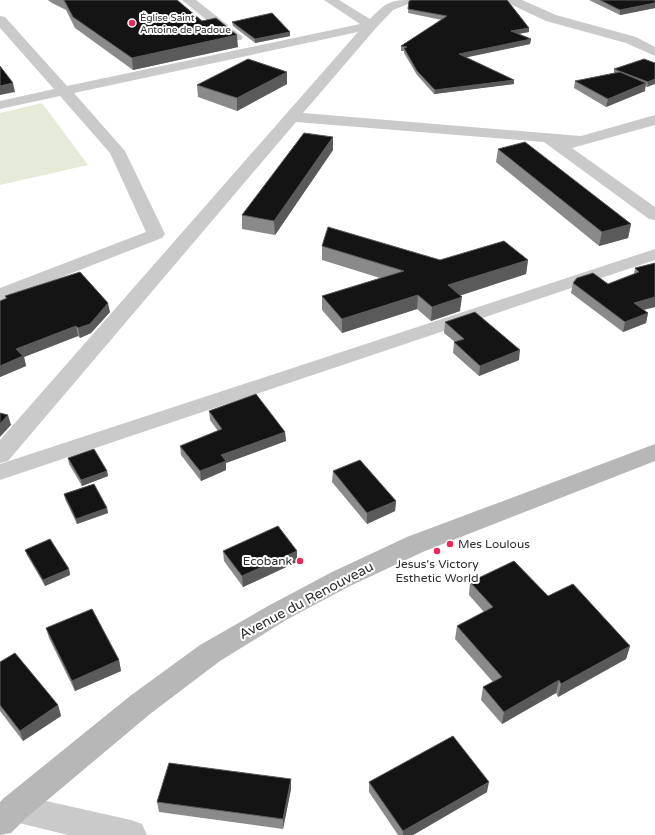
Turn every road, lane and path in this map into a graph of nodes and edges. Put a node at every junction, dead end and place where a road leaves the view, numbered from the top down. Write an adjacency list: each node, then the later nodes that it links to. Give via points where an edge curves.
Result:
1 (188, 0): 10 (street)
2 (330, 0): 6 (street)
3 (407, 0): 6 (street, via 388,7)
4 (512, 0): 9 (street, via 551,18)
5 (0, 20): 7 (street)
6 (371, 25): 10 (street); 14 (street)
7 (6, 34): 12 (street)
8 (649, 34): 9 (street)
9 (631, 40): 11 (street)
10 (253, 50): 12 (street)
11 (655, 52)
12 (63, 92): 13 (street); 19 (street, via 117,151 156,234)
13 (0, 105)
14 (291, 117): 16 (street); 21 (street)
15 (655, 120): 16 (street, via 583,141)
16 (553, 143): 17 (street)
17 (655, 216)
18 (655, 254): 22 (street)
19 (0, 295)
20 (655, 452): 23 (main road, Avenue du Renouveau, via 416,544 277,613 210,653 140,705)
21 (0, 455)
22 (0, 472)
23 (8, 816): 24 (street)
24 (131, 835)

